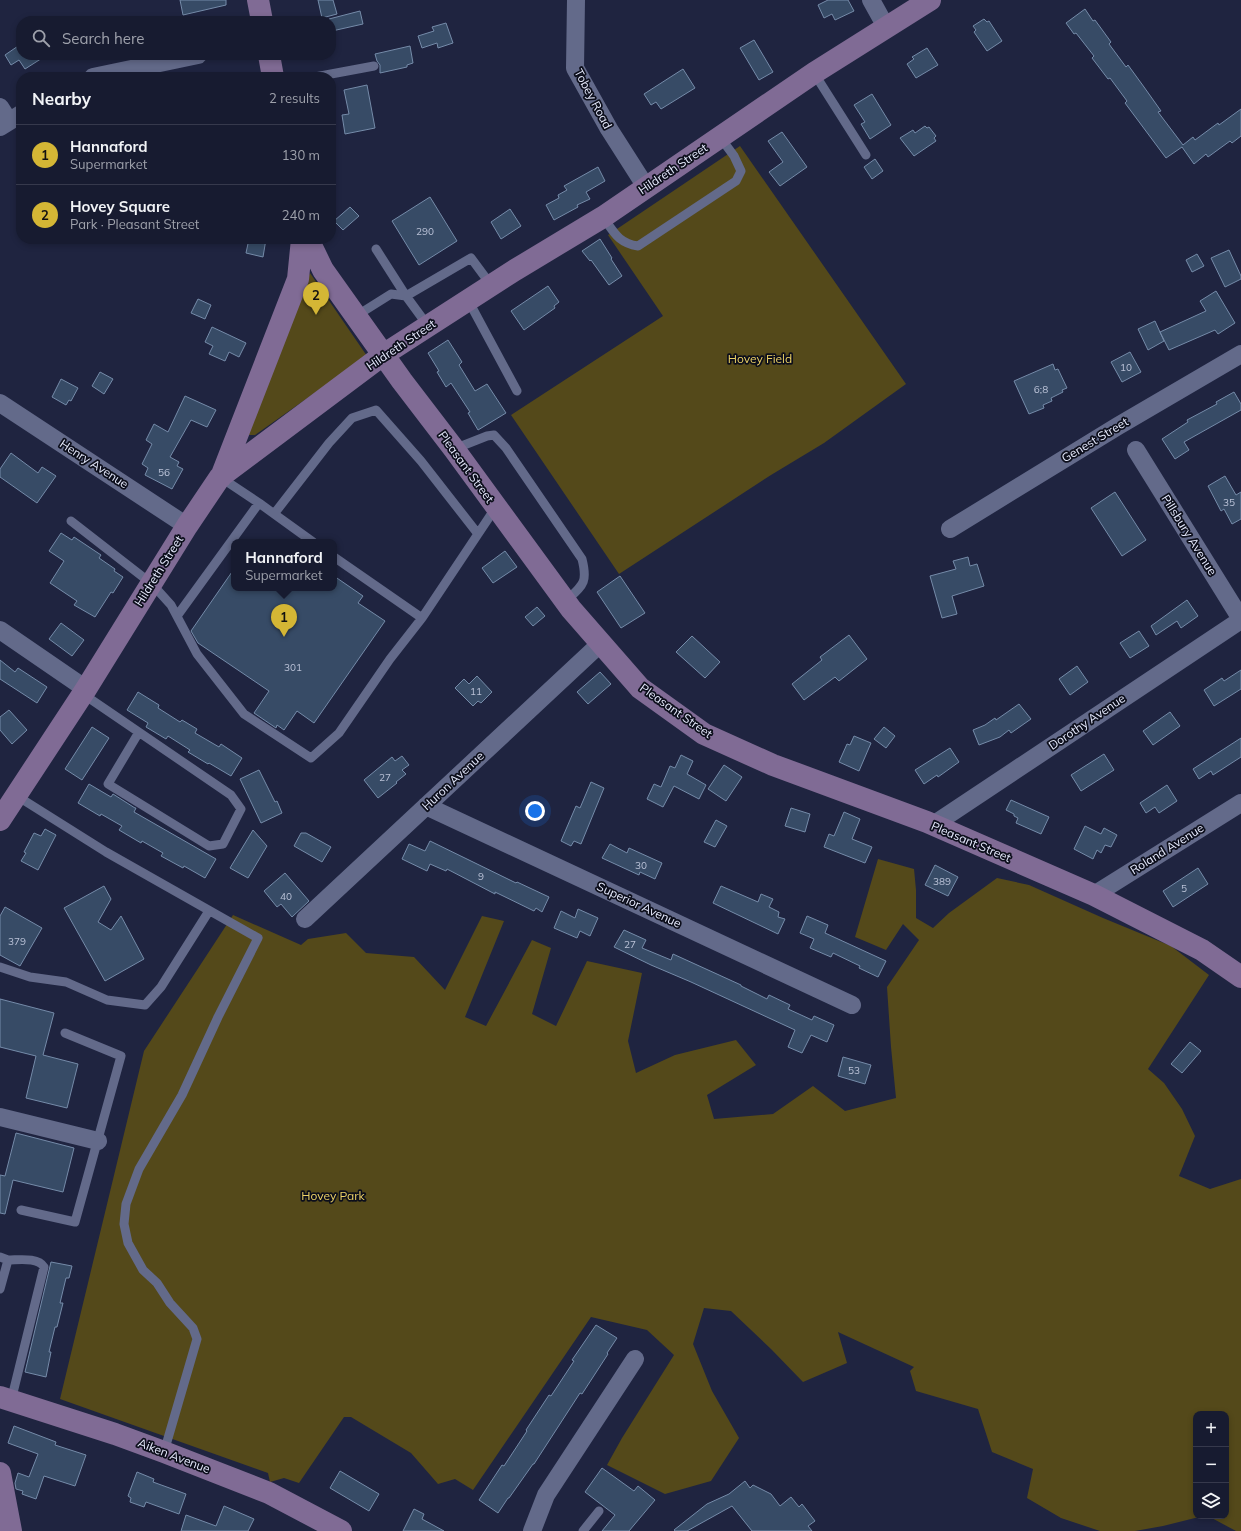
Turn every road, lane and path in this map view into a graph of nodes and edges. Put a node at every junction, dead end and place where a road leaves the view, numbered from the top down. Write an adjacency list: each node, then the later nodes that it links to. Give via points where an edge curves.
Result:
1 (258, 0): 5 (street)
2 (576, 0): 16 (street, Tobey Road, via 575,68 609,129)
3 (871, 0): 6 (street)
4 (930, 0): 6 (street, Hildreth Street)
5 (261, 16)
6 (886, 28): 13 (street, Hildreth Street)
7 (174, 60): 10 (street)
8 (270, 60): 11 (street)
9 (374, 66): 12 (lane)
10 (117, 72)
11 (272, 72)
12 (336, 73)
13 (814, 73): 14 (street, Hildreth Street); 15 (lane)
14 (720, 137): 16 (street, Hildreth Street); 17 (lane, via 741,171 736,181 638,246 627,244 618,238)
15 (866, 155)
16 (646, 187): 17 (street, Hildreth Street)
17 (602, 217): 21 (street, Hildreth Street)
18 (302, 244): 32 (street, via 298,279)
19 (310, 244): 24 (street, Pleasant Street, via 323,270)
20 (376, 249): 22 (lane)
21 (491, 285): 22 (lane, via 471,258); 23 (street, Hildreth Street)
22 (406, 296): 24 (lane, via 391,294); 25 (lane)
23 (468, 300): 25 (street, Hildreth Street); 28 (lane)
24 (356, 316): 27 (street, Pleasant Street)
25 (428, 326): 27 (street, Hildreth Street)
26 (1241, 354): 38 (street, Genest Street)
27 (383, 355): 30 (street, Pleasant Street); 32 (street, Hildreth Street)
28 (517, 392)
29 (0, 403): 37 (street, Henry Avenue)
30 (454, 449): 34 (street, Pleasant Street); 45 (lane, via 494,435 506,448 582,559 586,573 582,586)
31 (1136, 450): 48 (street, Pillsbury Avenue)
32 (220, 478): 33 (lane); 37 (street, Hildreth Street)
33 (259, 503): 35 (lane); 40 (lane)
34 (496, 507): 39 (lane); 45 (street, Pleasant Street)
35 (274, 514): 39 (lane, via 329,443 352,418 376,410 421,461); 41 (lane)
36 (71, 521): 44 (lane)
37 (187, 526): 44 (street, Hildreth Street)
38 (950, 529)
39 (478, 534): 47 (lane)
40 (233, 539)
41 (309, 539)
42 (231, 542): 46 (lane)
43 (337, 559): 47 (lane)
44 (152, 584): 46 (lane, via 171,605); 51 (street, Hildreth Street)
45 (566, 601): 50 (street, Pleasant Street)
46 (177, 616): 47 (lane, via 197,654 244,714 311,758 339,733)
47 (422, 618)
48 (1241, 619): 57 (street, Dorothy Avenue)
49 (0, 630): 51 (street)
50 (601, 643): 55 (street, Huron Avenue); 57 (street, Pleasant Street, via 640,688 704,734 772,765)
51 (84, 692): 52 (lane); 53 (street, Hildreth Street)
52 (139, 732): 52 (lane, via 231,795 241,809 223,844 209,846 108,784)
53 (17, 796): 56 (street, Hildreth Street); 59 (lane, via 106,852)
54 (1241, 803): 58 (street, Roland Avenue)
55 (426, 806): 60 (street, Huron Avenue); 63 (street, Superior Avenue)
56 (0, 820)
57 (933, 825): 58 (street, Pleasant Street)
58 (1094, 895): 62 (street, Pleasant Street, via 1202,950)
59 (210, 910): 61 (lane, via 161,987 145,1005 107,1000 66,982 30,977); 72 (lane, via 258,938 182,1095 138,1169 126,1204 124,1224 128,1243 143,1270 157,1283 170,1303 193,1328 197,1339)
60 (305, 919)
61 (0, 967)
62 (1241, 977)
63 (852, 1004)
64 (65, 1033): 66 (lane, via 121,1056)
65 (0, 1117): 66 (street)
66 (98, 1141): 67 (lane, via 75,1222)
67 (22, 1210)
68 (4, 1258): 69 (lane); 71 (lane, via 37,1261 44,1267)
69 (0, 1289)
70 (635, 1359): 77 (street, via 546,1495)
71 (6, 1399): 72 (street, Aiken Avenue)
72 (164, 1452): 76 (street, Aiken Avenue, via 269,1493)
73 (0, 1473): 75 (street)
74 (599, 1511): 78 (lane)
75 (11, 1531)
76 (341, 1531)
77 (532, 1531)
78 (583, 1531)

